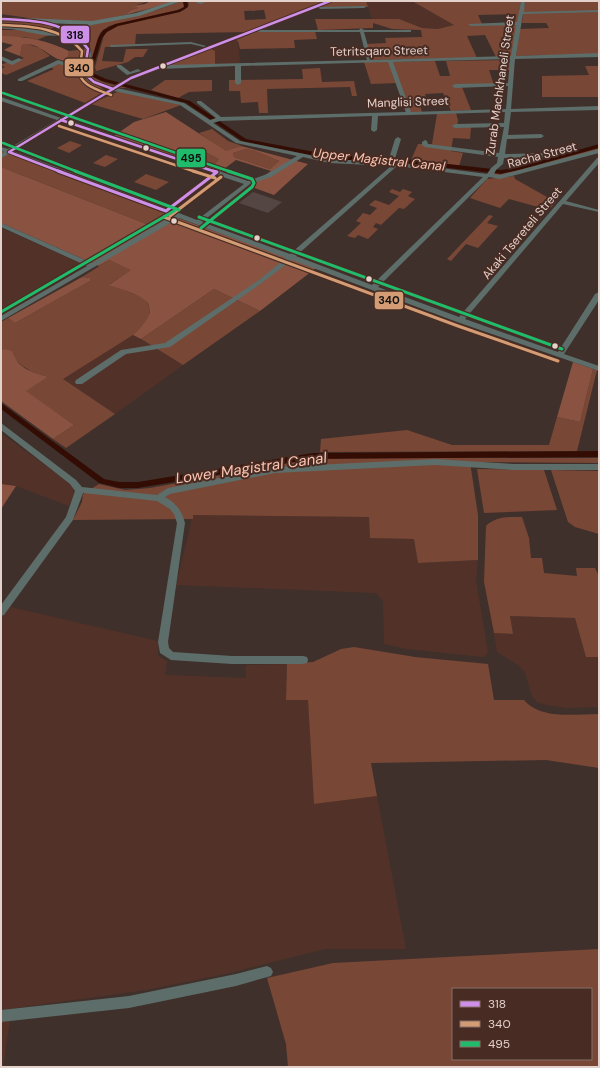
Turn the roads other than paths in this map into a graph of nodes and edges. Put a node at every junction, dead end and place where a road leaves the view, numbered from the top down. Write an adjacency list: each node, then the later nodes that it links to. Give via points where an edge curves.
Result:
1 (179, 1): 12 (main road, via 137,15)
2 (194, 1): 3 (street)
3 (208, 1)
4 (330, 1): 7 (street)
5 (523, 1): 9 (street, Zurab Machkhaneli Street)
6 (364, 7): 7 (street)
7 (317, 8): 17 (street)
8 (599, 11): 9 (street)
9 (521, 13): 13 (street, Zurab Machkhaneli Street)
10 (1, 19): 11 (main road)
11 (46, 22): 12 (main road); 19 (street)
12 (92, 23): 19 (street)
13 (519, 23): 14 (street); 25 (street, Zurab Machkhaneli Street)
14 (471, 25)
15 (1, 27): 19 (street, via 60,35)
16 (361, 29): 17 (street, via 264,32); 18 (street); 27 (street)
17 (258, 30): 22 (street)
18 (409, 30)
19 (71, 33): 32 (street, via 87,46 88,56)
20 (111, 46): 21 (street, via 190,43)
21 (204, 46): 22 (street); 30 (street, via 132,73 126,73)
22 (212, 47): 31 (street)
23 (599, 55): 25 (street, Tetritsqaro Street)
24 (1, 58): 26 (street, via 12,62)
25 (513, 58): 28 (street, Tetritsqaro Street); 35 (street, Zurab Machkhaneli Street)
26 (19, 60)
27 (370, 61): 28 (street, Tetritsqaro Street); 29 (street, Tetritsqaro Street)
28 (390, 61): 43 (street)
29 (238, 65): 31 (street, Tetritsqaro Street); 34 (street)
30 (118, 66)
31 (159, 67): 37 (street)
32 (84, 70): 33 (street, via 58,62); 37 (street, Racha Street, via 89,79)
33 (20, 80)
34 (238, 83)
35 (511, 84): 36 (street); 41 (street, Zurab Machkhaneli Street)
36 (455, 86)
37 (115, 88): 44 (street); 45 (street, Racha Street, via 182,104)
38 (1, 99): 44 (street)
39 (199, 102): 45 (street)
40 (599, 108): 41 (street, Manglisi Street)
41 (508, 110): 43 (street, Manglisi Street); 46 (street, Zurab Machkhaneli Street)
42 (375, 114): 43 (street, Manglisi Street); 45 (street, Manglisi Street); 48 (street)
43 (409, 114)
44 (61, 120): 55 (street); 62 (street)
45 (214, 121): 58 (street, Racha Street, via 238,142)
46 (507, 125): 47 (street); 50 (street, Zurab Machkhaneli Street)
47 (455, 126)
48 (374, 130)
49 (541, 136): 50 (street)
50 (505, 137): 59 (street, Zurab Machkhaneli Street)
51 (398, 139): 61 (street)
52 (425, 142): 59 (street, via 425,145)
53 (1, 149): 55 (street)
54 (599, 151): 63 (street, Racha Street, via 507,176)
55 (9, 152): 57 (street); 66 (street)
56 (547, 155): 59 (street)
57 (1, 156)
58 (301, 156): 61 (street, Racha Street, via 330,161); 64 (street, via 283,169 259,181)
59 (502, 156): 63 (street, Zurab Machkhaneli Street, via 500,164)
60 (599, 159): 65 (street, Akaki Tsereteli Street)
61 (392, 162): 63 (street, Racha Street); 71 (street)
62 (217, 172): 64 (street); 66 (street)
63 (490, 173): 73 (street, Zurab Machkhaneli Street)
64 (248, 183): 69 (street)
65 (562, 202): 67 (street); 76 (street, Akaki Tsereteli Street)
66 (166, 211): 68 (street)
67 (597, 211)
68 (177, 216): 69 (street); 72 (street)
69 (197, 223): 71 (street)
70 (1, 225): 72 (street)
71 (291, 257): 73 (street); 79 (street, via 261,281 167,345 124,352)
72 (92, 265): 75 (street)
73 (374, 287): 76 (street)
74 (599, 294): 77 (street)
75 (1, 319)
76 (460, 320): 77 (street)
77 (560, 355): 78 (street)
78 (599, 369)
79 (78, 382)
80 (1, 426): 82 (street)
81 (599, 467): 83 (street, via 513,467 435,462 275,470 168,491)
82 (80, 490): 83 (street); 84 (street, via 70,518)
83 (158, 498): 85 (street, via 170,502 179,514 181,523 163,642 164,650 171,656 232,660)
84 (1, 612)
85 (303, 660)
86 (267, 972): 87 (street, via 129,1002)
87 (1, 1016)

